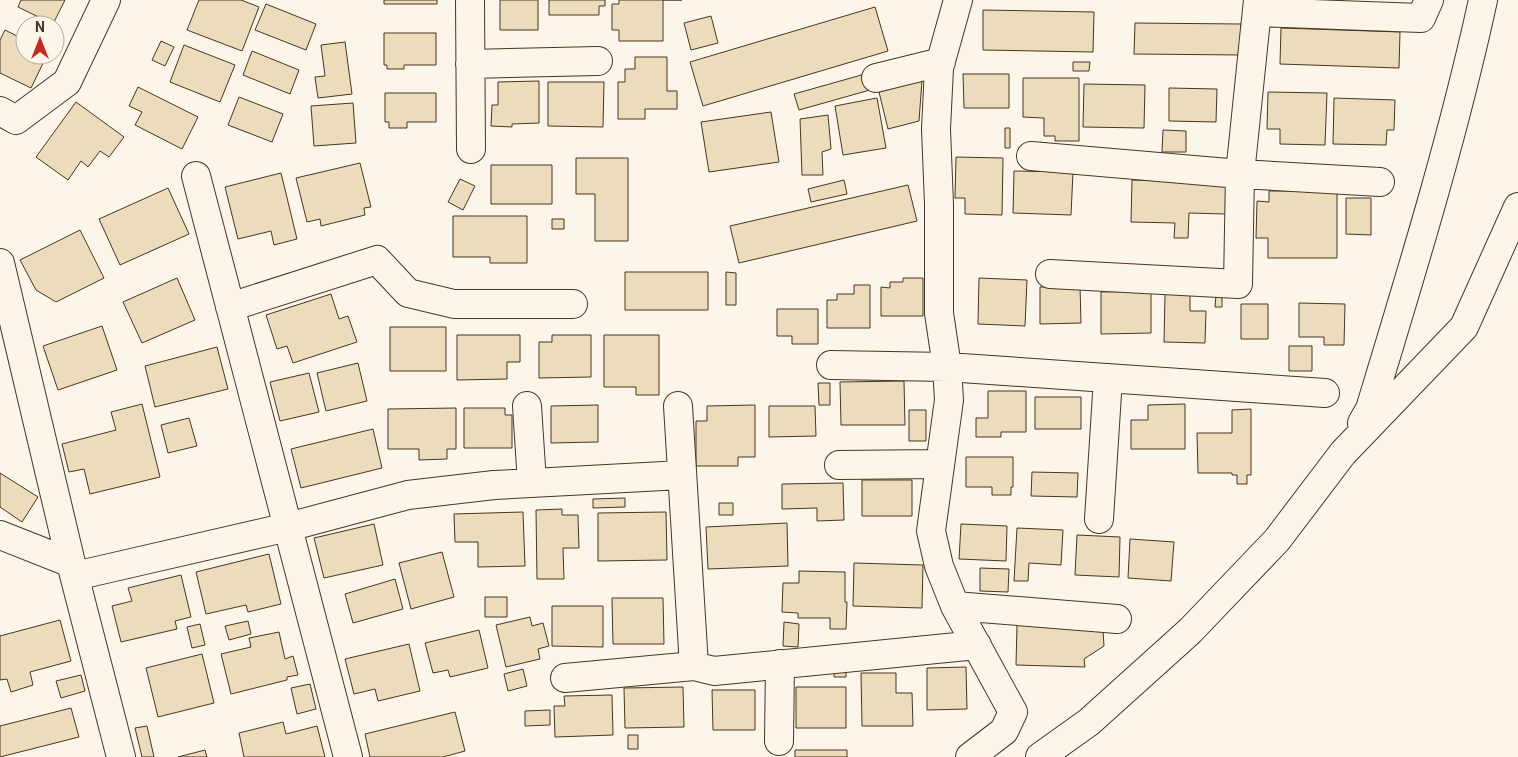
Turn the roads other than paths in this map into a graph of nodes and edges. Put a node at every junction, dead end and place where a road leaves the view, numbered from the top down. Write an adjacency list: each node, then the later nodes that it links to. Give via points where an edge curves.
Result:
1 (106, 0): 11 (street, via 67,82 16,120)
2 (470, 0): 9 (street)
3 (958, 0): 8 (street)
4 (1429, 0): 6 (street, via 1421,18)
5 (1483, 0): 28 (street, via 1468,69 1423,234 1370,409)
6 (1258, 6): 14 (street)
7 (598, 61): 9 (street)
8 (941, 62): 10 (street); 23 (street, via 936,129 939,313)
9 (470, 64): 12 (street)
10 (876, 78)
11 (0, 111)
12 (471, 150)
13 (1031, 156): 14 (street)
14 (1240, 174): 16 (street); 19 (street, via 1238,284)
15 (196, 176): 21 (street)
16 (1380, 182)
17 (1518, 207): 28 (street, via 1464,327)
18 (0, 263): 36 (street)
19 (1050, 274)
20 (573, 304): 21 (street, via 445,302 408,293 377,260)
21 (230, 306): 34 (street)
22 (830, 365): 23 (street)
23 (947, 367): 24 (street); 29 (street, via 949,400)
24 (1108, 378): 25 (street); 33 (street)
25 (1325, 392)
26 (528, 406): 32 (street)
27 (678, 406): 31 (street)
28 (1343, 453): 47 (street, via 1277,540 1190,631 1090,722)
29 (939, 464): 30 (street); 37 (street, via 931,531 939,566)
30 (839, 465)
31 (682, 475): 32 (street); 41 (street)
32 (532, 483): 34 (street, via 408,495)
33 (1099, 519)
34 (288, 527): 36 (street); 45 (street)
35 (0, 535): 36 (street)
36 (73, 570): 44 (street)
37 (955, 606): 38 (street); 39 (street)
38 (1117, 619)
39 (977, 645): 40 (street); 46 (street, via 1014,712 1004,731)
40 (780, 664): 41 (street, via 714,671); 43 (street)
41 (694, 666): 42 (street)
42 (565, 678)
43 (779, 740)
44 (121, 757)
45 (348, 757)
46 (970, 757)
47 (1040, 757)

